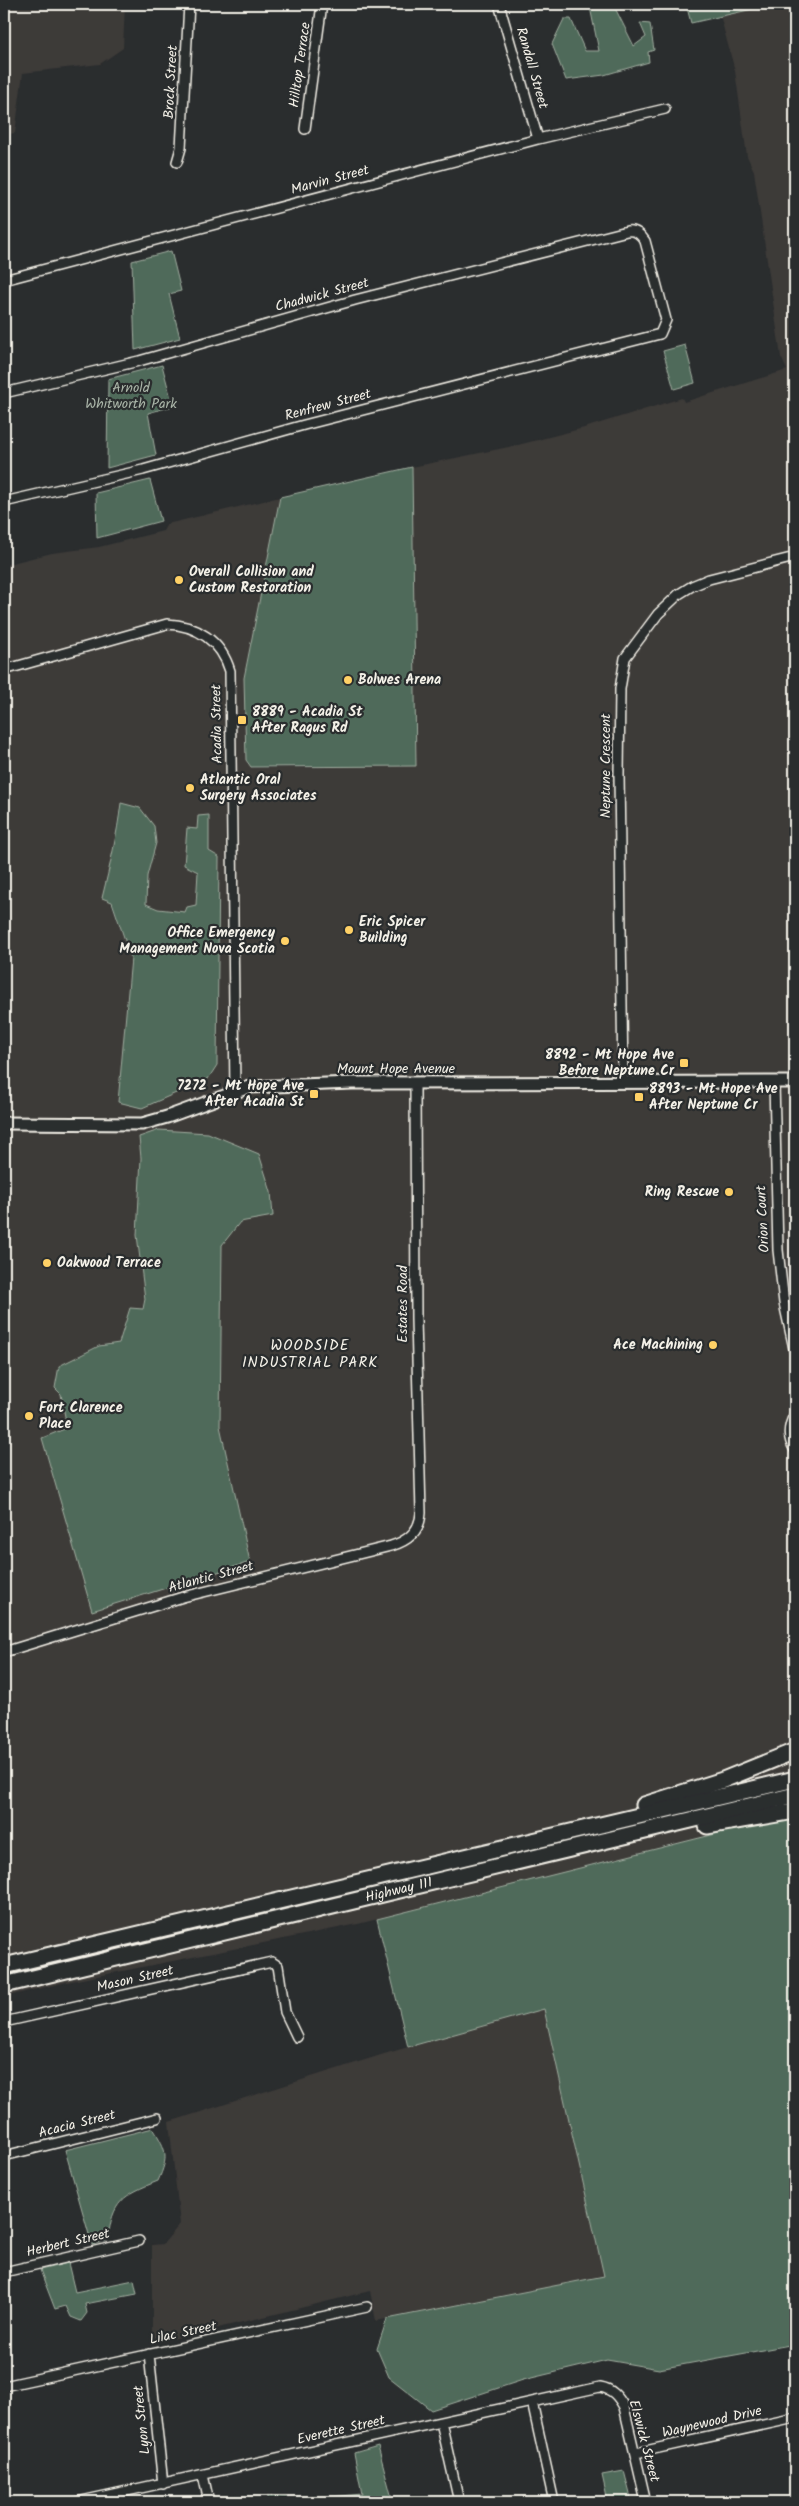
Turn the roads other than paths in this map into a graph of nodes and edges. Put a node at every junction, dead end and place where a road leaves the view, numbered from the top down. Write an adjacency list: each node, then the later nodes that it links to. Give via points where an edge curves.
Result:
1 (189, 4): 7 (street, Brock Street, via 181,148)
2 (322, 4): 5 (street, Hilltop Terrace)
3 (499, 4): 6 (street, Randall Street)
4 (665, 109): 6 (street, Marvin Street)
5 (305, 129)
6 (538, 139): 8 (street, Marvin Street)
7 (177, 162)
8 (4, 280)
9 (660, 334): 10 (street, Chadwick Street, via 666,320 645,241 633,230 354,300 139,361); 11 (street, Renfrew Street, via 314,422 143,470)
10 (4, 393)
11 (4, 502)
12 (795, 557): 14 (street, Neptune Crescent, via 692,586 658,614 625,658 620,689 619,774)
13 (4, 670): 18 (street, Acadia Street, via 167,624 198,631 222,652 230,671)
14 (623, 1082): 15 (street, Mount Hope Avenue); 17 (street, Mount Hope Avenue)
15 (774, 1082): 16 (street, Mount Hope Avenue); 20 (street, Orion Court, via 778,1250 784,1303)
16 (795, 1082)
17 (416, 1084): 18 (street, Mount Hope Avenue, via 249,1087); 23 (street, Estates Road)
18 (235, 1091): 19 (street, Mount Hope Avenue, via 142,1124)
19 (4, 1123)
20 (795, 1353)
21 (795, 1414): 22 (street, via 789,1434)
22 (795, 1450)
23 (419, 1524): 24 (street, Atlantic Street, via 410,1537 398,1544 183,1597)
24 (4, 1652)
25 (795, 1751): 29 (highway, via 700,1788 576,1827 539,1834)
26 (795, 1778): 29 (highway, Highway 111)
27 (795, 1795): 30 (highway, Highway 111)
28 (795, 1811): 30 (highway)
29 (520, 1844): 31 (highway, Highway 111)
30 (412, 1887): 32 (highway, Highway 111)
31 (4, 1966)
32 (4, 1985)
33 (4, 2022): 34 (street, Mason Street, via 272,1962 278,1966 285,2012)
34 (297, 2037)
35 (157, 2118): 36 (street, Acacia Street)
36 (4, 2156)
37 (139, 2241): 38 (street, Herbert Street)
38 (4, 2272)
39 (367, 2307): 40 (street, Lilac Street)
40 (149, 2354): 41 (street, Lilac Street); 48 (street, Lyon Street)
41 (4, 2386)
42 (610, 2390): 43 (street, Everette Street, via 596,2387); 46 (street, Elswick Street, via 624,2407)
43 (532, 2402): 45 (street, Everette Street); 53 (street)
44 (795, 2418): 46 (street, Waynewood Drive)
45 (441, 2422): 47 (street, Everette Street); 52 (street)
46 (636, 2453): 54 (street, Elswick Street)
47 (203, 2475): 48 (street, Everette Street); 51 (street)
48 (163, 2484): 49 (street, Everette Street)
49 (101, 2500): 50 (street, Everette Street)
50 (77, 2502)
51 (209, 2502)
52 (459, 2502)
53 (554, 2502)
54 (646, 2502)

